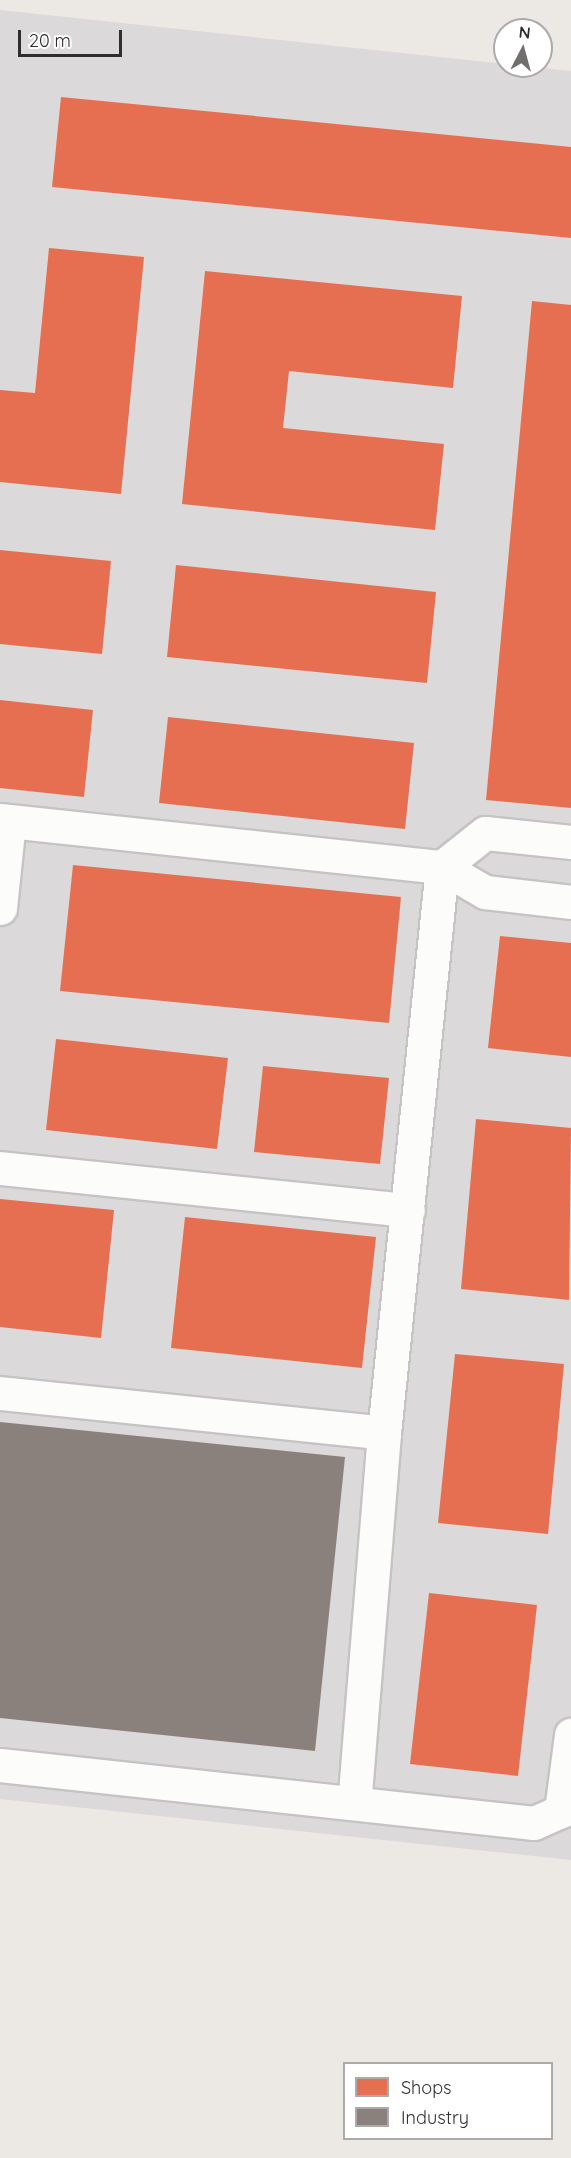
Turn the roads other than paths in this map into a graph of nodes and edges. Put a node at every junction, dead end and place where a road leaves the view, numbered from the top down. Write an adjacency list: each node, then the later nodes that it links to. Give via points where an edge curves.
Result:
1 (5, 820): 3 (lane); 5 (lane)
2 (571, 842): 3 (lane, via 485,832)
3 (442, 867): 4 (lane, via 485,892); 7 (lane)
4 (571, 902)
5 (0, 908)
6 (0, 1168): 7 (lane)
7 (408, 1210): 9 (lane)
8 (0, 1393): 9 (lane)
9 (384, 1433): 12 (lane)
10 (571, 1735): 12 (lane, via 561,1811 534,1823)
11 (0, 1765): 12 (lane)
12 (354, 1802)

